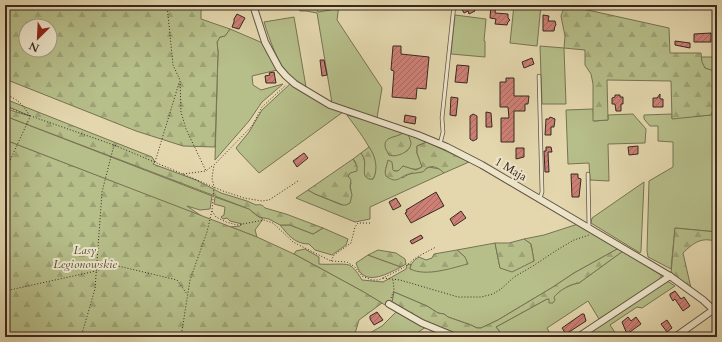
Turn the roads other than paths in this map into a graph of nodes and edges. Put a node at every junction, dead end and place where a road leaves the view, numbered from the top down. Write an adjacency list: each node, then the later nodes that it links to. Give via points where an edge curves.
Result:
1 (254, 5): 4 (street, 1 Maja, via 265,42 290,80 330,105)
2 (454, 5): 4 (lane)
3 (539, 76): 6 (lane, via 542,192)
4 (440, 144): 6 (street, 1 Maja)
5 (588, 174): 7 (lane)
6 (540, 198): 7 (street, 1 Maja)
7 (589, 227): 8 (street, 1 Maja)
8 (670, 276): 10 (street, 1 Maja); 12 (street)
9 (389, 304): 11 (street, via 422,323)
10 (715, 312): 13 (street, 1 Maja)
11 (456, 337)
12 (578, 337)
13 (675, 337)

